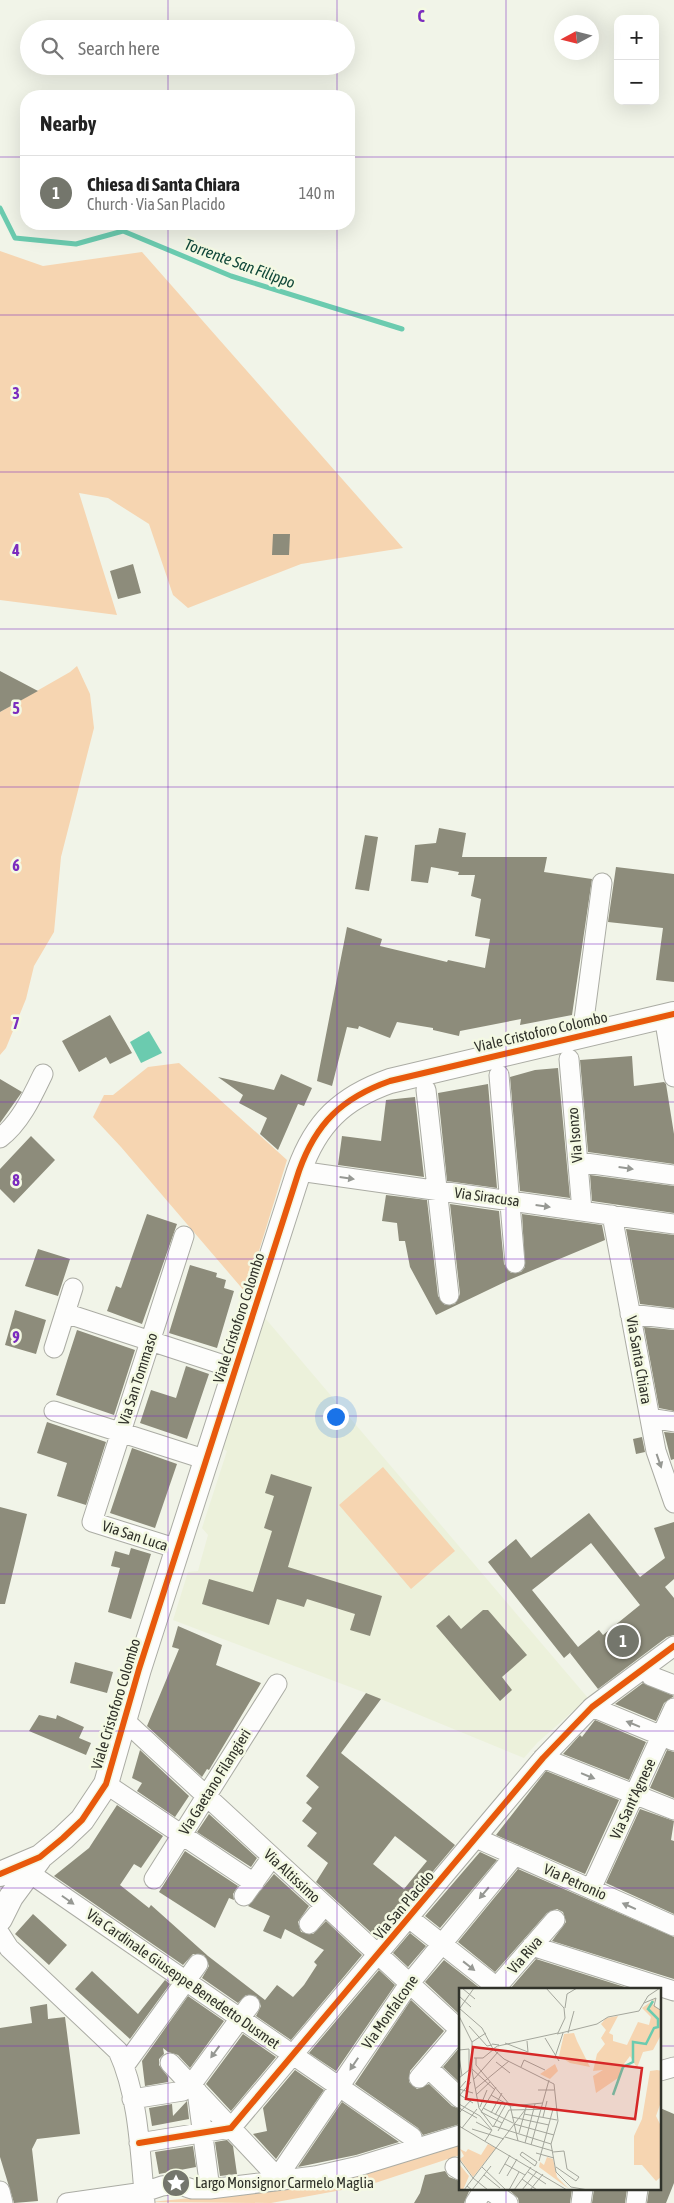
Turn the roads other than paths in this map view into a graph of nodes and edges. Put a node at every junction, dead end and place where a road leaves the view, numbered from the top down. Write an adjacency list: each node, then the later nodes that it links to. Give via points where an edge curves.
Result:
1 (602, 883): 3 (street)
2 (669, 1014): 3 (street, Viale Cristoforo Colombo); 7 (street)
3 (582, 1034): 11 (street, Viale Cristoforo Colombo, via 369,1089 347,1101 324,1124 307,1150)
4 (569, 1059): 10 (street, Via Isonzo)
5 (43, 1074): 9 (street, via 33,1095)
6 (499, 1076): 14 (street)
7 (674, 1076)
8 (426, 1090): 13 (street)
9 (3, 1132)
10 (578, 1162): 12 (street, one-way to 12); 15 (street, Via Isonzo)
11 (299, 1171): 13 (street, Via Siracusa, one-way to 13); 27 (street, Viale Cristoforo Colombo)
12 (674, 1174)
13 (437, 1190): 14 (street, Via Siracusa); 21 (street)
14 (510, 1201): 15 (street, Via Siracusa, one-way to 15); 19 (street)
15 (582, 1211): 16 (street, Via Siracusa)
16 (612, 1215): 17 (street, Via Siracusa); 23 (street, Via Santa Chiara)
17 (674, 1224)
18 (184, 1236): 25 (street, Via San Tommaso)
19 (515, 1263)
20 (73, 1288): 22 (street)
21 (449, 1295)
22 (65, 1313): 25 (street); 26 (street)
23 (630, 1314): 24 (street); 29 (street, Via Santa Chiara)
24 (674, 1319)
25 (150, 1341): 27 (street); 31 (street, Via San Tommaso)
26 (54, 1348)
27 (236, 1370): 32 (street, Viale Cristoforo Colombo)
28 (54, 1411): 31 (street)
29 (650, 1418): 30 (street); 33 (street, Via Santa Chiara, one-way to 33, via 656,1451)
30 (674, 1422)
31 (121, 1433): 32 (street); 34 (street, Via San Tommaso)
32 (207, 1460): 35 (street, Viale Cristoforo Colombo)
33 (674, 1503)
34 (92, 1522): 35 (street, Via San Luca)
35 (178, 1549): 42 (street, Viale Cristoforo Colombo)
36 (674, 1646): 40 (street, Via San Placido)
37 (651, 1676): 39 (street)
38 (277, 1684): 47 (street, Via Gaetano Filangieri)
39 (674, 1685)
40 (592, 1707): 43 (street, one-way to 40); 44 (street, Via San Placido)
41 (674, 1708): 43 (street, Via Sant'Agnese)
42 (124, 1720): 45 (street, Viale Cristoforo Colombo); 47 (street, Via Altissimo)
43 (668, 1738): 46 (street, Via Sant'Agnese)
44 (543, 1758): 46 (street, one-way to 46); 50 (street, Via San Placido)
45 (106, 1784): 49 (street); 53 (street, Viale Cristoforo Colombo, via 82,1820)
46 (635, 1794): 48 (street); 56 (street, Via Sant'Agnese)
47 (206, 1796): 49 (street, Via Gaetano Filangieri); 52 (street, Via Altissimo)
48 (674, 1810)
49 (182, 1834): 52 (street, via 249,1890); 55 (street, Via Gaetano Filangieri)
50 (476, 1838): 51 (street, Via Petronio); 58 (street, Via San Placido)
51 (514, 1855): 56 (street, Via Petronio); 64 (street, Via Monfalcone, one-way to 64)
52 (272, 1857): 57 (street, Via Altissimo)
53 (34, 1865): 54 (street); 59 (street); 70 (street, Via Cardinale Giuseppe Benedetto Dusmet, one-way to 70)
54 (0, 1874)
55 (154, 1880)
56 (591, 1889): 62 (street, Via Petronio, one-way to 56)
57 (324, 1906): 61 (street); 66 (street, Via Altissimo)
58 (409, 1918): 64 (street); 66 (street, Via San Placido)
59 (0, 1919)
60 (555, 1920): 65 (street, Via Riva)
61 (309, 1924)
62 (674, 1926)
63 (0, 1934): 69 (street, via 9,1948)
64 (442, 1944): 71 (street, Via Monfalcone); 72 (street, one-way to 72)
65 (532, 1946): 73 (street, Via Riva); 74 (street)
66 (377, 1955): 71 (street, Via Altissimo); 78 (street, Via San Placido)
67 (0, 1957): 69 (street)
68 (198, 1964): 70 (street)
69 (31, 1966): 80 (street, via 118,2050)
70 (185, 1982): 75 (street, Via Cardinale Giuseppe Benedetto Dusmet); 80 (street)
71 (409, 1984): 76 (street, Via Altissimo); 81 (street, Via Monfalcone, one-way to 81)
72 (496, 1988)
73 (498, 1988)
74 (674, 1991)
75 (245, 2012): 78 (street, Via Cardinale Giuseppe Benedetto Dusmet); 82 (street, one-way to 82)
76 (459, 2029)
77 (459, 2031): 83 (street, via 423,2073)
78 (293, 2056): 81 (street, Via Cardinale Giuseppe Benedetto Dusmet); 85 (street, Via San Placido)
79 (170, 2063): 82 (street)
80 (125, 2065): 84 (street)
81 (338, 2087): 88 (street, Via Cardinale Giuseppe Benedetto Dusmet); 90 (street, Via Monfalcone)
82 (194, 2088): 84 (street); 85 (street); 86 (street)
83 (459, 2097)
84 (132, 2099): 89 (street)
85 (231, 2128): 86 (street); 90 (street)
86 (202, 2132): 89 (street); 91 (street)
87 (459, 2135): 90 (street, via 359,2166 315,2176)
88 (412, 2137)
89 (139, 2143): 97 (street)
90 (279, 2179): 91 (street)
91 (210, 2189): 97 (street, via 192,2189 178,2184 162,2186)
92 (485, 2190): 100 (street)
93 (488, 2190): 101 (street)
94 (583, 2190): 102 (street)
95 (638, 2190): 103 (street)
96 (0, 2191): 98 (street)
97 (145, 2198): 99 (street)
98 (3, 2203)
99 (67, 2203)
100 (474, 2203)
101 (508, 2203)
102 (581, 2203)
103 (636, 2203)

